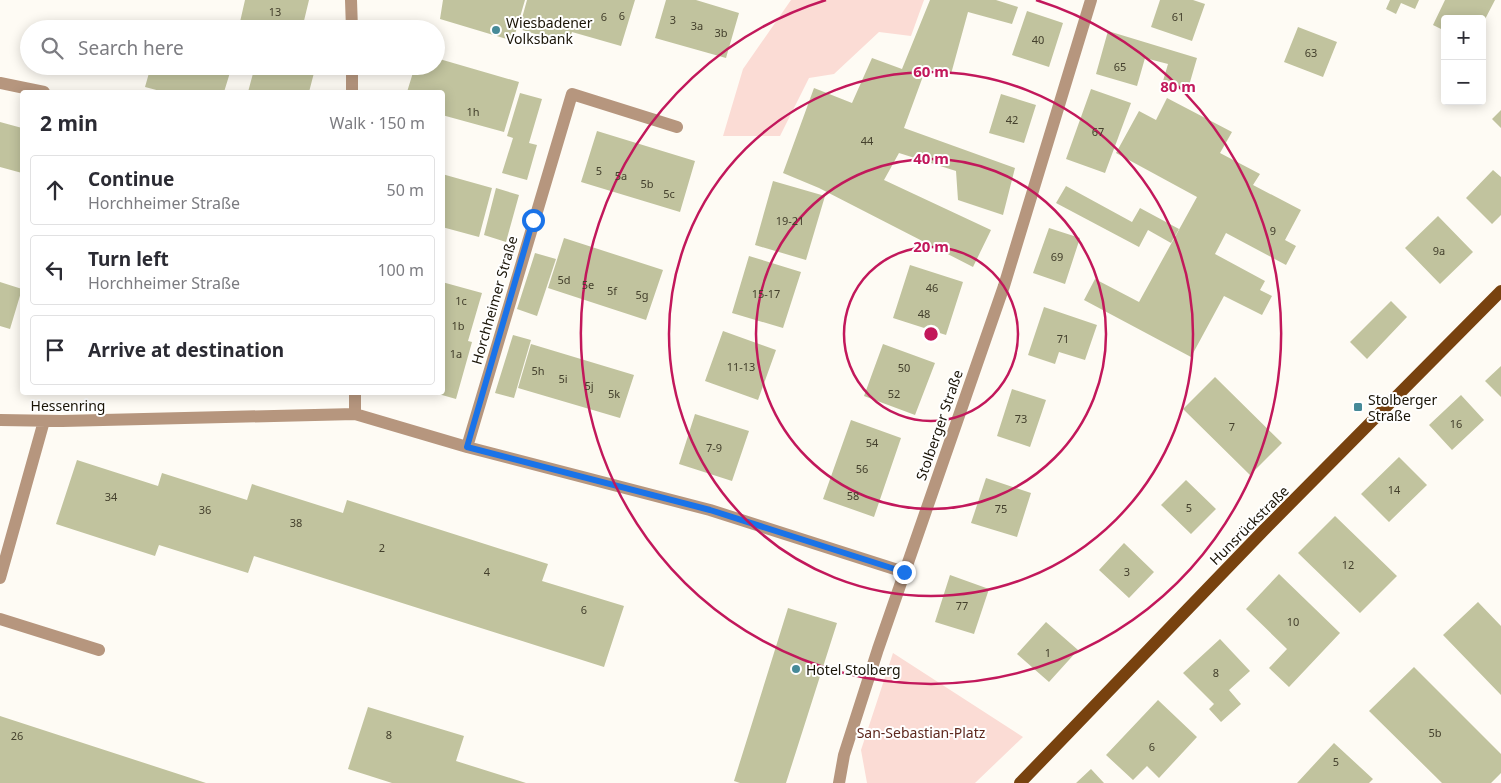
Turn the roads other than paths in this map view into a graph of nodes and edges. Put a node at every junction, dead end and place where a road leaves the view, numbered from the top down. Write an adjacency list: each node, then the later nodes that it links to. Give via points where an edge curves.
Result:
1 (351, 0): 3 (street)
2 (1091, 0): 15 (street, Stolberger Straße, via 1004,286)
3 (352, 20)
4 (352, 75): 7 (street)
5 (0, 83): 6 (street)
6 (34, 90)
7 (352, 90)
8 (677, 127): 14 (street, Horchheimer Straße, via 572,94)
9 (1501, 291): 20 (main road, Hunsrückstraße)
10 (355, 395): 11 (street)
11 (355, 414): 13 (street, Hessenring); 14 (street)
12 (0, 420): 13 (street, Hessenring)
13 (44, 421): 16 (street)
14 (467, 447): 15 (street, via 710,510)
15 (904, 572): 19 (street, Stolberger Straße, via 844,755)
16 (0, 578)
17 (0, 618): 18 (street)
18 (99, 650)
19 (841, 780)
20 (1020, 783)

